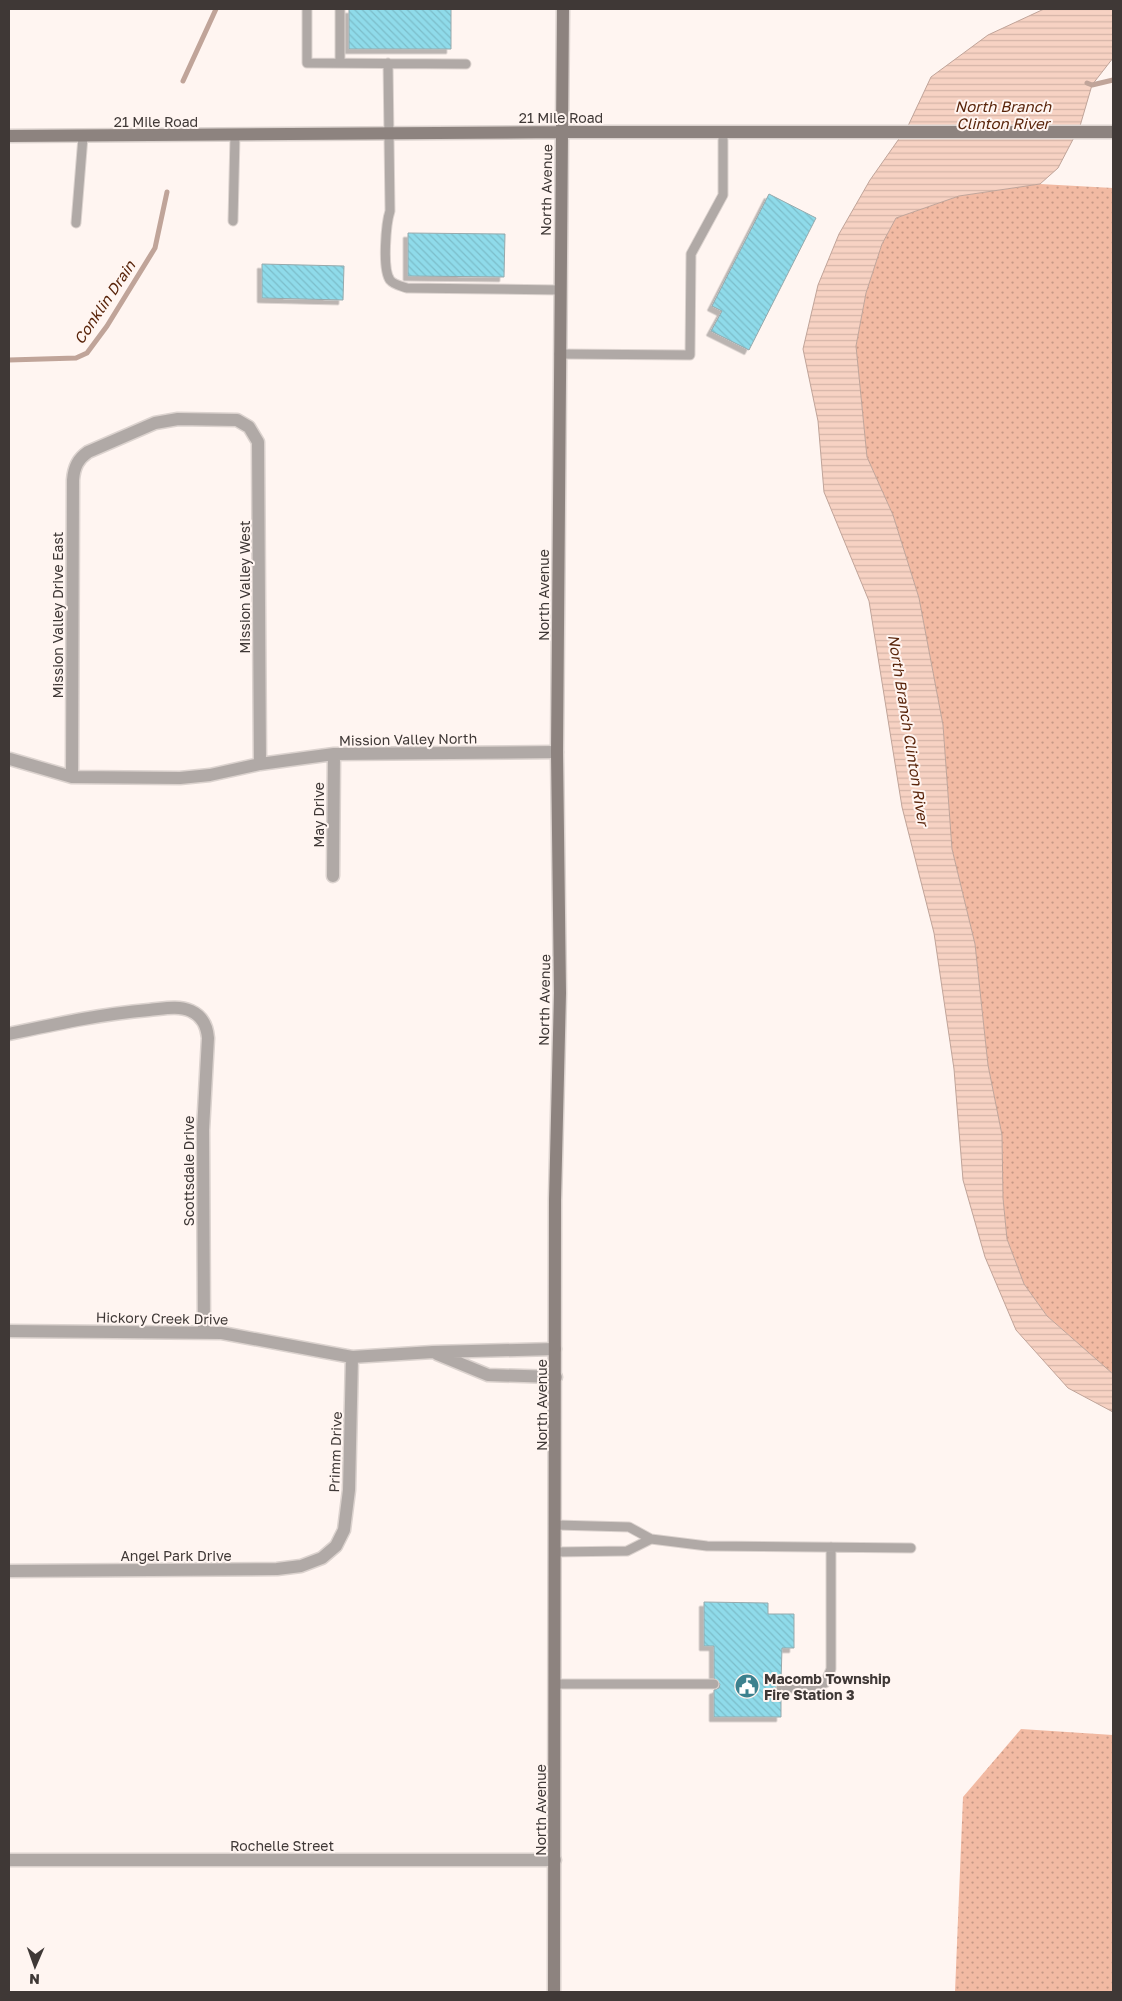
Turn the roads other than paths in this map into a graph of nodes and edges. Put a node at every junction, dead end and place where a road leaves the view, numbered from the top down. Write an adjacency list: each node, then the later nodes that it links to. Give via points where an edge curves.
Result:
1 (308, 9): 4 (lane, via 307,63)
2 (340, 9): 4 (lane)
3 (563, 9): 7 (street, North Avenue)
4 (340, 62): 5 (lane)
5 (388, 63): 6 (lane); 10 (lane)
6 (466, 64)
7 (562, 132): 8 (street, 21 Mile Road); 10 (street, 21 Mile Road); 16 (street, North Avenue)
8 (723, 132): 9 (street, 21 Mile Road); 17 (lane, via 723,195 691,254 690,356)
9 (1111, 132)
10 (389, 133): 12 (street, 21 Mile Road); 16 (lane, via 390,210 386,269 389,280 407,288)
11 (9, 136): 13 (street, 21 Mile Road)
12 (235, 136): 13 (street, 21 Mile Road); 14 (lane)
13 (82, 137): 15 (lane)
14 (233, 221)
15 (76, 223)
16 (560, 290): 17 (street, North Avenue)
17 (559, 354): 19 (street, North Avenue)
18 (82, 456): 22 (street, Mission Valley West, via 162,421 237,420 253,432 259,449); 23 (street, Mission Valley Drive East, via 73,480)
19 (557, 752): 20 (street, Mission Valley North); 28 (street, North Avenue, via 560,993)
20 (334, 754): 22 (street, Mission Valley North); 24 (street, May Drive)
21 (10, 759): 23 (street, Mission Valley North)
22 (260, 764): 23 (street, Mission Valley North, via 197,777)
23 (72, 777)
24 (333, 876)
25 (9, 1034): 27 (street, Scottsdale Drive, via 108,1013 177,1008 197,1014 205,1024 208,1038 203,1130)
26 (9, 1331): 27 (street, Hickory Creek Drive)
27 (204, 1332): 30 (street, Hickory Creek Drive)
28 (555, 1349): 29 (street, Hickory Creek Drive); 31 (street, North Avenue)
29 (433, 1352): 30 (street, Hickory Creek Drive); 31 (street, Hickory Creek Drive, via 488,1375)
30 (352, 1357): 34 (street, Primm Drive, via 348,1506 344,1530)
31 (556, 1377): 32 (street, North Avenue)
32 (556, 1526): 33 (lane, via 628,1527); 37 (street, North Avenue)
33 (651, 1539): 35 (lane, via 707,1546); 37 (lane, via 627,1551)
34 (336, 1546): 38 (street, Angel Park Drive, via 331,1553 312,1563 277,1569)
35 (831, 1547): 36 (lane); 41 (lane, via 831,1669 825,1683 810,1688)
36 (911, 1548)
37 (556, 1552): 39 (street, North Avenue)
38 (9, 1571)
39 (555, 1684): 40 (lane); 43 (street, North Avenue)
40 (714, 1684)
41 (781, 1688)
42 (9, 1860): 43 (street, Rochelle Street)
43 (555, 1860): 44 (street, North Avenue)
44 (554, 1992)

